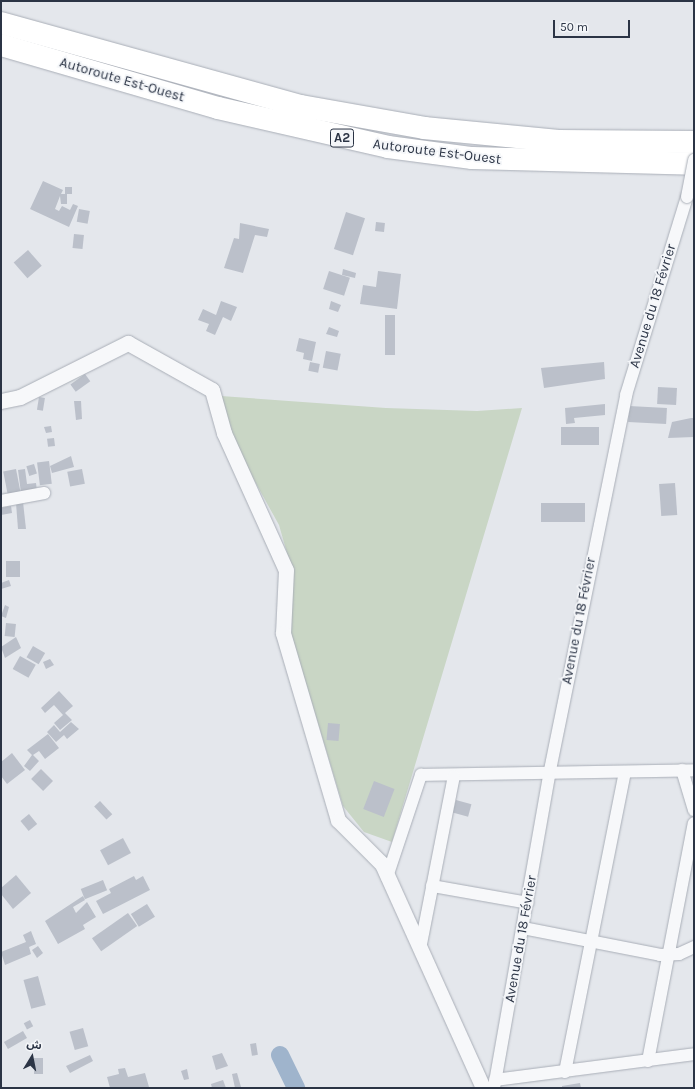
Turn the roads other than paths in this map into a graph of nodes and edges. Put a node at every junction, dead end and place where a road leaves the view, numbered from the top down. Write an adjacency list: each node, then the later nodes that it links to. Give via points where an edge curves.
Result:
1 (1, 22): 3 (highway, Autoroute Est-Ouest / A2, via 316,109 424,128 558,141)
2 (1, 45): 5 (highway, Autoroute Est-Ouest / A2, via 255,117 388,147 472,158)
3 (694, 142)
4 (694, 160): 11 (street, Avenue du 18 Février, bridge, via 687,197 626,395)
5 (694, 164)
6 (1, 401): 15 (street, via 20,397 128,343 212,390 224,433 286,570 283,633 338,820 382,864)
7 (44, 493): 8 (street)
8 (1, 501)
9 (688, 770): 10 (street); 13 (street)
10 (625, 773): 11 (street); 19 (street)
11 (549, 775): 12 (street); 17 (street, Avenue du 18 Février)
12 (454, 776): 15 (street, via 420,775); 16 (street)
13 (694, 810)
14 (694, 824): 22 (street)
15 (388, 877): 21 (street)
16 (432, 886): 17 (street); 21 (street)
17 (528, 903): 18 (street, Avenue du 18 Février)
18 (523, 928): 19 (street); 26 (street, Avenue du 18 Février)
19 (590, 941): 22 (street); 25 (street)
20 (694, 947): 22 (street)
21 (420, 949): 26 (street)
22 (668, 955): 24 (street)
23 (694, 1054): 24 (street)
24 (648, 1061): 25 (street)
25 (565, 1072): 26 (street)
26 (491, 1085)

